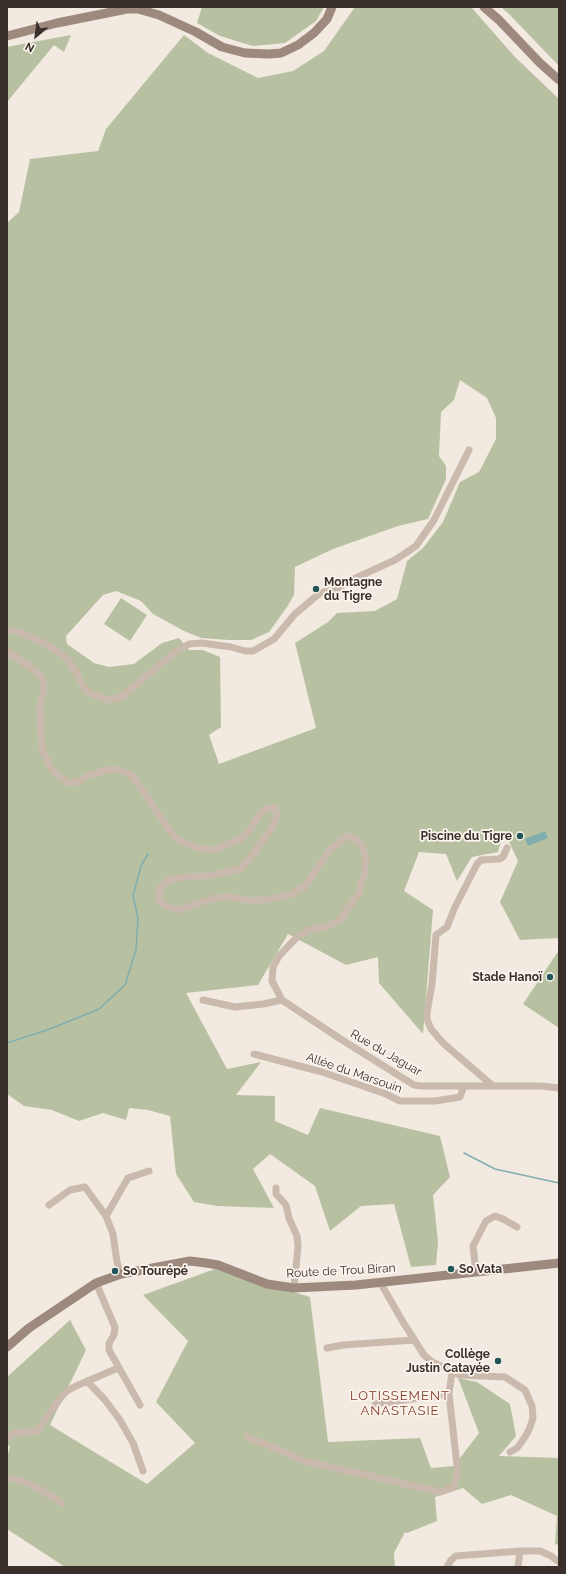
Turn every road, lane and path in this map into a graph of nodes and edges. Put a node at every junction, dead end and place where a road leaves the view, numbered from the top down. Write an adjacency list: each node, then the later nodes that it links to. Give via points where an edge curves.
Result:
1 (332, 7): 3 (main road, via 327,19 314,33 281,53 245,53 222,47 196,32 138,8 57,23)
2 (484, 7): 4 (main road)
3 (7, 36)
4 (559, 80)
5 (469, 450): 6 (street, via 434,520 416,546 334,591 320,593 295,614 274,639 253,650 245,651 202,643 189,644 174,653 124,695 106,700 88,692 67,659 58,652 21,633)
6 (7, 629)
7 (7, 651): 10 (street, Rue du Jaguar, via 42,677 42,749 52,769 69,783 112,769 126,772 139,785 178,840 202,849 215,850 242,838 259,815 266,809 275,808 277,814 272,827 249,860 240,868 213,875 175,878 165,882 159,890 159,900 166,906 178,910 215,898 255,900 282,897 304,886 330,850 347,836 363,846 366,861 364,875 358,892 340,920 299,935 279,956 273,967 272,981)
8 (507, 848): 13 (street, via 503,857 481,860 477,864 447,926 436,935 427,1013 432,1029 443,1043)
9 (203, 1000): 10 (street, via 235,1007)
10 (282, 1000): 12 (street, Rue du Jaguar, via 411,1083 421,1086)
11 (254, 1054): 12 (street, Allée du Marsouin, via 322,1072 400,1101 435,1101 460,1097)
12 (464, 1086): 13 (street, Rue du Jaguar)
13 (493, 1086): 14 (street, Rue du Jaguar)
14 (559, 1088)
15 (149, 1171): 18 (street, via 128,1178)
16 (276, 1188): 25 (street, via 276,1194 286,1205 297,1236)
17 (49, 1205): 18 (street, via 70,1190 85,1187)
18 (106, 1216): 22 (street, via 113,1234)
19 (516, 1227): 21 (street, via 495,1216 486,1221 473,1246)
20 (559, 1263): 21 (main road, Route de Trou Biran)
21 (476, 1272): 23 (main road, Route de Trou Biran)
22 (121, 1274): 24 (main road, Route de Trou Biran); 25 (main road, Route de Trou Biran, via 190,1261 206,1262 267,1284)
23 (380, 1282): 25 (main road, Route de Trou Biran); 26 (street)
24 (96, 1283): 27 (main road, Route de Trou Biran, via 29,1328); 29 (street, via 115,1327 108,1346)
25 (294, 1288)
26 (414, 1340): 28 (street); 30 (street, via 432,1362)
27 (7, 1347)
28 (327, 1348)
29 (118, 1368): 31 (street); 34 (street)
30 (452, 1372): 32 (street); 37 (street, via 505,1377 525,1390 532,1406 533,1418 523,1440)
31 (87, 1381): 35 (street, via 71,1388 62,1396 37,1430 15,1433); 38 (street, via 120,1420 133,1443)
32 (449, 1394): 33 (street); 36 (street, via 458,1474 453,1487 441,1492 312,1463)
33 (375, 1404)
34 (140, 1405)
35 (7, 1437)
36 (248, 1437)
37 (510, 1452)
38 (143, 1471)
39 (7, 1478): 40 (street, via 31,1484)
40 (62, 1503)
41 (520, 1551): 42 (street, via 540,1551); 43 (street, via 456,1556); 44 (street)
42 (559, 1562)
43 (447, 1567)
44 (518, 1567)

